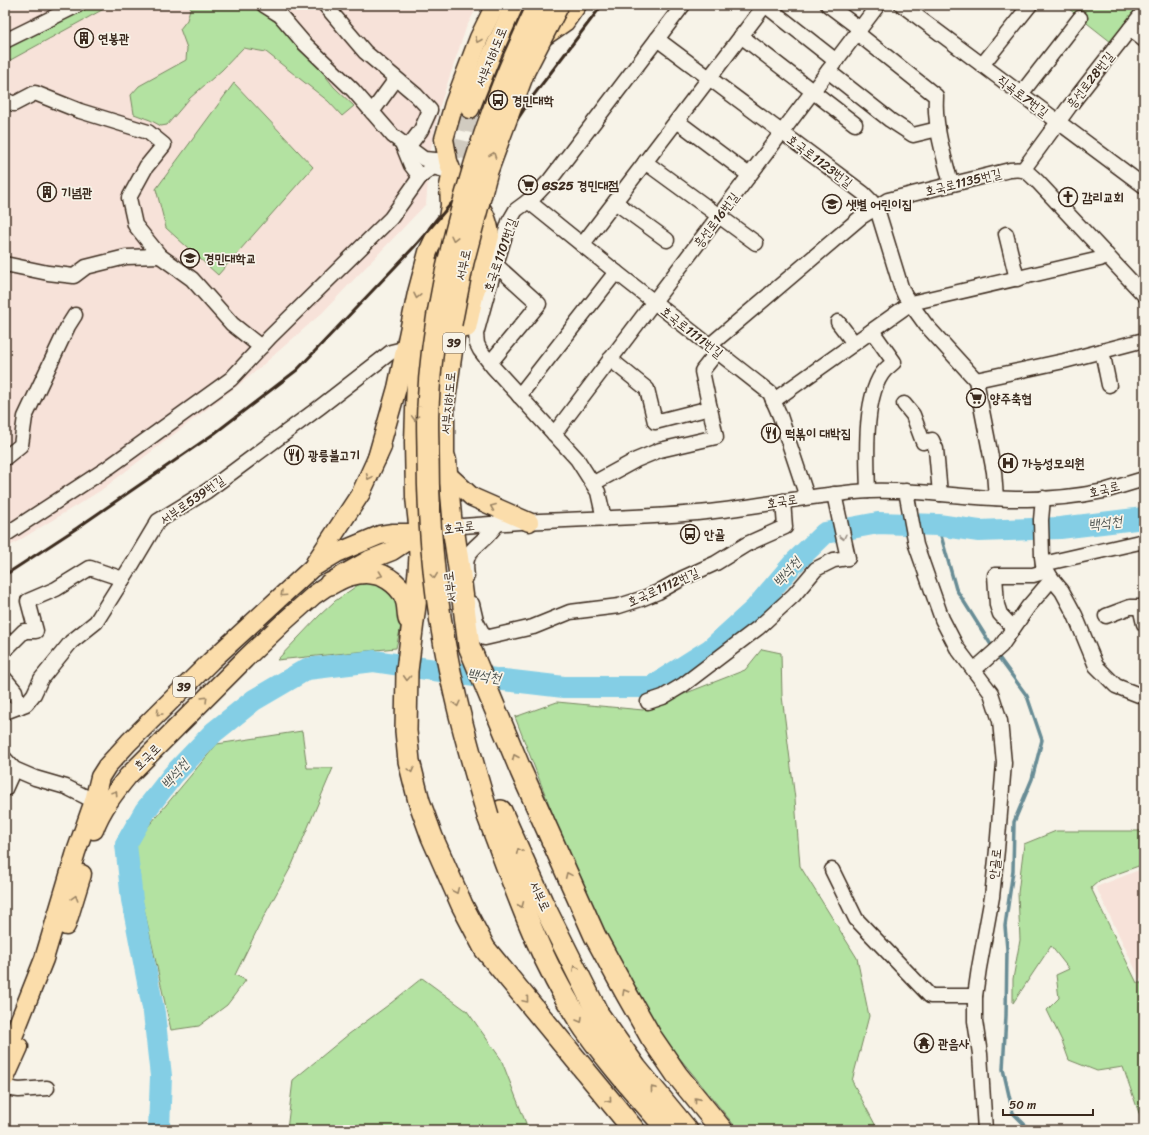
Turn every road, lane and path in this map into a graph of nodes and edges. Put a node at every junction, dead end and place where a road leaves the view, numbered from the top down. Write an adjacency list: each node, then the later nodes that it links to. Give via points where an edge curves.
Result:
1 (78, 5): 22 (street)
2 (264, 5): 31 (street, via 280,15 304,43 354,90)
3 (325, 5): 26 (street, via 365,52)
4 (495, 5): 40 (main road, one-way to 40, via 479,38 454,104 444,139)
5 (514, 5): 30 (main road, 서부지하도로, via 490,56)
6 (540, 5): 123 (highway, 서부로, one-way to 123, bridge, via 511,66 489,122 461,210 442,289 428,406 428,490 433,570 441,625 453,689 471,760)
7 (558, 5): 123 (highway, 서부로, one-way to 7, bridge, via 454,620 450,585 443,498 442,408 445,356 463,262 487,171 524,71)
8 (577, 5): 40 (main road, via 565,22 545,36 514,48 506,58 472,142)
9 (683, 5): 20 (street, 호국로1101번길)
10 (765, 5): 19 (street); 24 (street)
11 (828, 5): 18 (street)
12 (878, 5): 18 (street, 흥선로16번길)
13 (902, 5): 23 (street, 직곡로7번길)
14 (1030, 5): 23 (street)
15 (1144, 11): 17 (street, 흥선로28번길)
16 (1080, 18): 28 (street)
17 (1130, 29): 21 (street); 33 (street, 흥선로28번길)
18 (858, 31): 24 (street, 흥선로16번길); 35 (street, via 936,96)
19 (742, 36): 25 (street); 27 (street)
20 (657, 39): 25 (street, 호국로1123번길); 45 (street, 호국로1101번길, via 550,180)
21 (1144, 40)
22 (5, 41)
23 (982, 65): 28 (street, 직곡로7번길)
24 (832, 66): 27 (street, 흥선로16번길); 35 (street, via 890,120 913,135)
25 (709, 78): 32 (street); 36 (street, 호국로1123번길)
26 (396, 79): 31 (street); 37 (street, via 430,110 421,130)
27 (813, 91): 34 (street); 36 (street, 흥선로16번길)
28 (1021, 94): 33 (street, 직곡로7번길)
29 (5, 100): 56 (street, via 14,104 35,93 148,132 164,145 146,167 129,198 135,225)
30 (470, 109)
31 (372, 112): 37 (street, via 393,136)
32 (677, 121): 38 (street); 41 (street)
33 (1058, 122): 39 (street, 흥선로28번길); 44 (street, 직곡로7번길)
34 (855, 124)
35 (938, 129): 43 (street)
36 (782, 132): 41 (street, 흥선로16번길); 47 (street, 호국로1123번길, via 863,193)
37 (405, 145): 40 (street, via 424,159); 42 (street, via 411,165)
38 (645, 162): 46 (street); 48 (street)
39 (1023, 170): 43 (street, 호국로1135번길, via 1010,170); 55 (street, via 1038,182)
40 (453, 171): 42 (street, via 433,167); 49 (main road, via 449,186); 50 (main road, via 482,208)
41 (749, 175): 48 (street, 흥선로16번길)
42 (420, 176): 70 (street, via 391,218)
43 (951, 184): 47 (street, 호국로1135번길, via 888,200)
44 (1144, 186)
45 (528, 201): 54 (street, 호국로1111번길); 59 (street, 호국로1101번길, via 516,210 509,222)
46 (615, 202): 52 (street); 54 (street)
47 (875, 208): 64 (street, 호국로1123번길, via 901,287); 72 (street, 호국로1135번길, via 861,217)
48 (719, 217): 53 (street); 63 (street, 흥선로16번길)
49 (448, 219): 50 (main road, via 468,212 478,216); 71 (main road, one-way to 71, via 436,233 428,252)
50 (481, 229): 86 (main road, via 489,228 490,236 459,360 453,432)
51 (1006, 234): 61 (street)
52 (667, 240)
53 (756, 244)
54 (582, 245): 60 (street, 호국로1111번길)
55 (1107, 255): 61 (street, via 1100,259); 62 (street)
56 (160, 256): 58 (street, via 126,257 86,267 74,276); 70 (street, via 192,279 232,324)
57 (437, 257): 76 (main road, 39)
58 (5, 264)
59 (496, 265): 75 (street, 호국로1101번길, via 476,334 477,344); 75 (street, via 539,304)
60 (616, 272): 63 (street, 호국로1111번길); 79 (street)
61 (1017, 278): 64 (street)
62 (1144, 295)
63 (654, 302): 72 (street, 호국로1111번길); 74 (street, 흥선로16번길)
64 (911, 304): 67 (street); 77 (street, 호국로1123번길, via 926,325)
65 (75, 315): 84 (street, via 25,417 21,445)
66 (838, 322): 69 (street)
67 (872, 331): 69 (street); 89 (street, via 894,362 884,370 874,391 867,438)
68 (1144, 340): 73 (street)
69 (854, 343): 80 (street)
70 (261, 347): 102 (street, via 231,379 109,467)
71 (407, 348): 85 (main road); 106 (street, 서부로539번길, via 391,352 207,491 158,521)
72 (713, 349): 80 (street, 호국로1111번길, via 761,385); 82 (street, 호국로1135번길, via 702,371)
73 (1102, 351): 77 (street); 78 (street)
74 (610, 359): 82 (street, via 647,389 654,422); 83 (street, 흥선로16번길)
75 (490, 363): 79 (street, 호국로1101번길)
76 (416, 378): 85 (main road, 39); 101 (main road, 39, one-way to 101, via 415,497)
77 (976, 380): 94 (street, via 994,472)
78 (1109, 385)
79 (519, 396): 83 (street, 호국로1101번길)
80 (774, 401): 93 (street, 호국로1111번길)
81 (904, 404): 92 (street, via 913,415 923,442 932,440 936,449)
82 (710, 408): 88 (street, via 716,437 660,450 636,460)
83 (554, 434): 88 (street, 호국로1101번길, via 577,459)
84 (5, 458)
85 (377, 458): 104 (main road, 39, one-way to 104, via 361,493)
86 (446, 463): 98 (main road, one-way to 86, via 472,497); 100 (main road)
87 (1144, 479): 95 (street, 호국로, via 1090,494)
88 (594, 484): 97 (street, 호국로1101번길)
89 (868, 491): 90 (street, 호국로); 91 (street, 호국로)
90 (906, 491): 92 (street, 호국로); 114 (street, 안골로, via 916,545 942,620 957,648)
91 (834, 494): 93 (street, 호국로); 117 (street, one-way to 117, via 848,558 834,560 816,569 794,595 758,628 683,685 663,697)
92 (940, 494): 94 (street, 호국로)
93 (807, 497): 96 (street, 호국로)
94 (996, 498): 95 (street, 호국로)
95 (1043, 498): 105 (street, via 1041,520)
96 (783, 501): 97 (street, 호국로, via 698,513); 112 (street, 호국로1112번길, via 785,528 747,544 716,563 658,592 619,606 570,612 533,627)
97 (604, 518): 98 (street, 호국로)
98 (530, 522): 99 (street, 호국로)
99 (498, 523): 100 (street, 호국로); 112 (street, via 474,546 465,567 476,621)
100 (459, 526): 101 (main road, 호국로 / 39); 112 (highway, via 459,568)
101 (418, 533): 104 (main road, 호국로 / 39, via 380,535 337,553); 107 (main road, 호국로 / 39, via 392,551 369,560); 111 (highway, via 419,572)
102 (5, 534)
103 (1144, 541): 105 (street)
104 (312, 568): 122 (main road, 호국로 / 39, one-way to 122, via 211,661 129,742 100,777)
105 (1046, 568): 110 (street, via 1028,607); 110 (street, via 1034,575 995,575 1000,614); 116 (street, via 1075,615 1096,666 1116,686)
106 (123, 579): 113 (street, via 90,568 56,589 28,601 36,630 24,631); 118 (street, 서부로539번길, via 96,622 71,642 40,679 34,694 26,704)
107 (330, 584): 111 (highway, one-way to 111, via 348,575 360,573 372,572 388,578 400,589 407,603); 127 (main road, 호국로 / 39, one-way to 107, via 34,1016 96,827 116,790 286,620)
108 (1106, 616): 109 (street, via 1130,607 1140,607)
109 (1144, 624)
110 (1014, 628): 114 (street, via 1001,646)
111 (410, 639): 130 (highway, one-way to 130, via 406,702 409,761 419,801 432,837 462,905 485,949)
112 (477, 642): 133 (highway, one-way to 112, via 678,1076 651,1037 595,936 503,727)
113 (5, 650)
114 (974, 670): 125 (street, 안골로, via 991,694 1000,720 1004,763 992,897)
115 (5, 679): 118 (street, via 15,691)
116 (1144, 697)
117 (648, 702)
118 (19, 707): 119 (street, 서부로539번길)
119 (5, 712)
120 (9, 764): 121 (street); 122 (street, via 35,778 66,787)
121 (5, 789)
122 (94, 801): 126 (main road, 호국로 / 39, via 44,959)
123 (495, 813): 131 (highway, 서부로, one-way to 131, via 517,895 557,982 584,1028); 132 (highway, 서부로, one-way to 123, via 636,1068 598,1014)
124 (832, 870): 125 (street, via 856,919 930,996)
125 (975, 996): 134 (street, 안골로)
126 (5, 1057)
127 (5, 1078)
128 (5, 1088): 129 (street)
129 (47, 1088)
130 (634, 1130)
131 (668, 1130)
132 (687, 1130)
133 (722, 1130)
134 (985, 1130)

